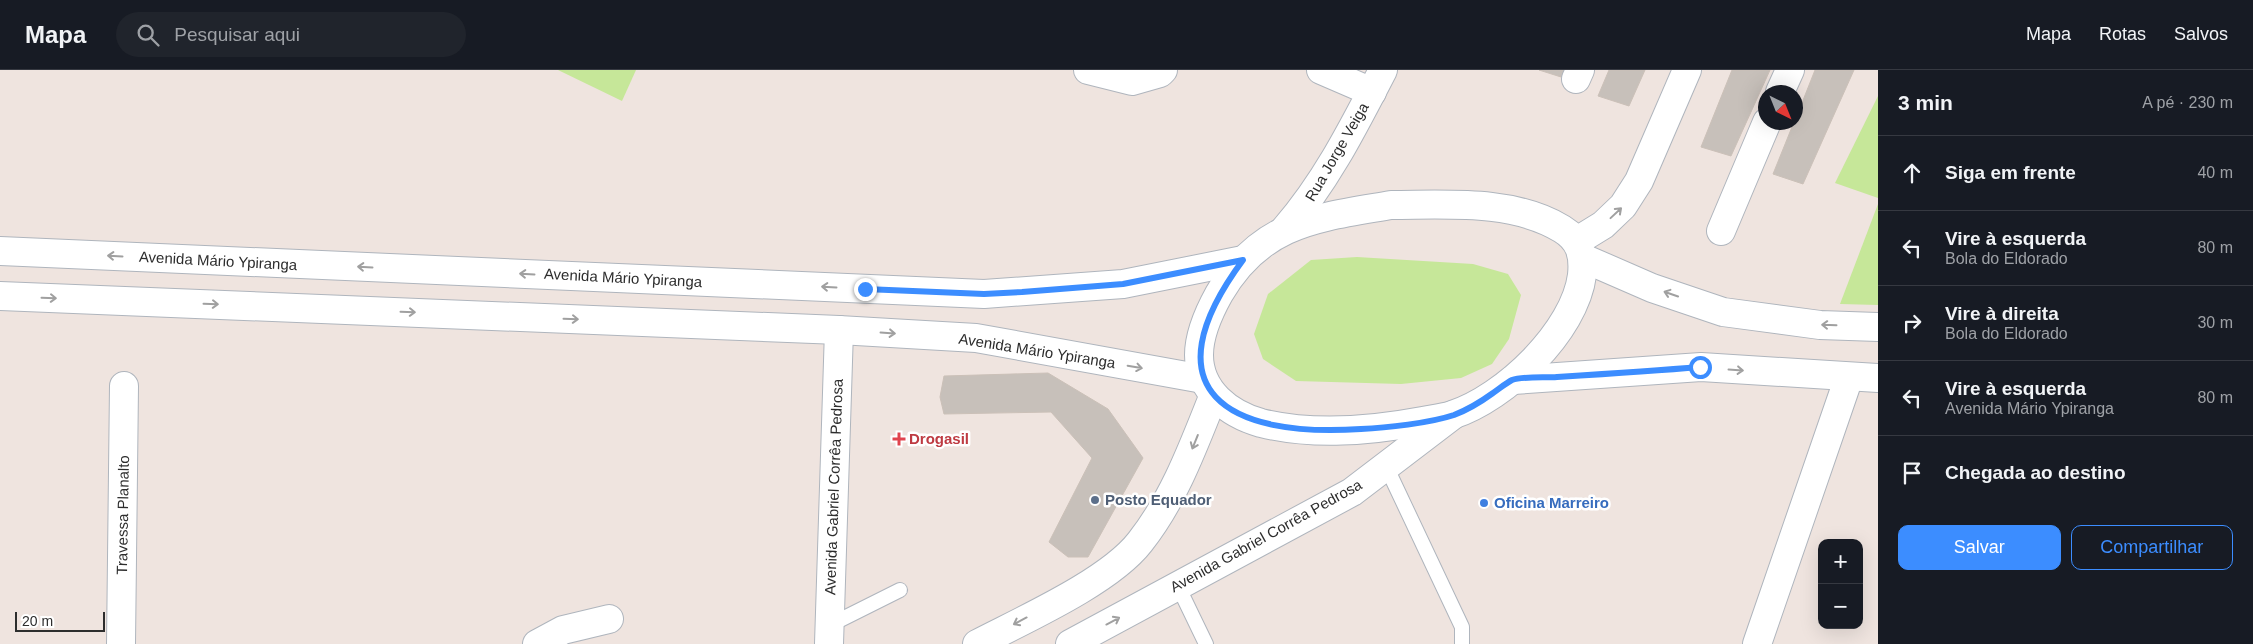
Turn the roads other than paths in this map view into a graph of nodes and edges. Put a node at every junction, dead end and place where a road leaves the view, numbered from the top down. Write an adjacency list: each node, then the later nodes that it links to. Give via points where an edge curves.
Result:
1 (1088, 70): 2 (main road, via 1132,81)
2 (1163, 70)
3 (1321, 70): 6 (main road)
4 (1687, 70): 11 (main road, one-way to 4, via 1623,206 1639,181)
5 (1790, 70): 7 (main road)
6 (1377, 81): 9 (main road, Rua Jorge Veiga, via 1323,180)
7 (1783, 85)
8 (1765, 130): 10 (main road)
9 (1284, 229): 11 (main road, via 1338,214 1391,205 1494,208 1519,212 1562,229); 13 (main road)
10 (1721, 231)
11 (1580, 250): 15 (main road, one-way to 11, via 1820,325 1723,312 1652,288); 19 (main road, via 1581,282 1573,306 1559,331)
12 (0, 251): 13 (main road, Avenida Mário Ypiranga, one-way to 12, via 1123,284 984,294)
13 (1243, 260): 21 (main road, via 1226,282 1203,330 1199,356)
14 (0, 296): 16 (main road, Avenida Mário Ypiranga, one-way to 16)
15 (1878, 327)
16 (839, 330): 21 (main road, Avenida Mário Ypiranga, one-way to 21, via 976,338); 27 (main road, Avenida Gabriel Corrêa Pedrosa)
17 (1849, 377): 18 (main road); 19 (main road, one-way to 17, via 1700,367); 34 (main road)
18 (1878, 378)
19 (1513, 380): 22 (main road)
20 (124, 386): 28 (main road, Travessa Planalto)
21 (1208, 388): 22 (main road, via 1232,410 1280,428 1312,431 1378,428); 30 (main road, one-way to 30, via 1173,490 1139,544 1112,568)
22 (1453, 415): 23 (main road, Avenida Gabriel Corrêa Pedrosa)
23 (1386, 466): 24 (main road, Avenida Gabriel Corrêa Pedrosa, via 1352,492); 33 (lane, via 1462,627)
24 (1178, 586): 31 (main road, Avenida Gabriel Corrêa Pedrosa, one-way to 24); 32 (lane)
25 (900, 590): 27 (lane)
26 (609, 619): 29 (main road, via 563,630)
27 (829, 635)
28 (121, 644)
29 (538, 644)
30 (977, 644)
31 (1070, 644)
32 (1206, 644)
33 (1462, 644)
34 (1758, 644)

